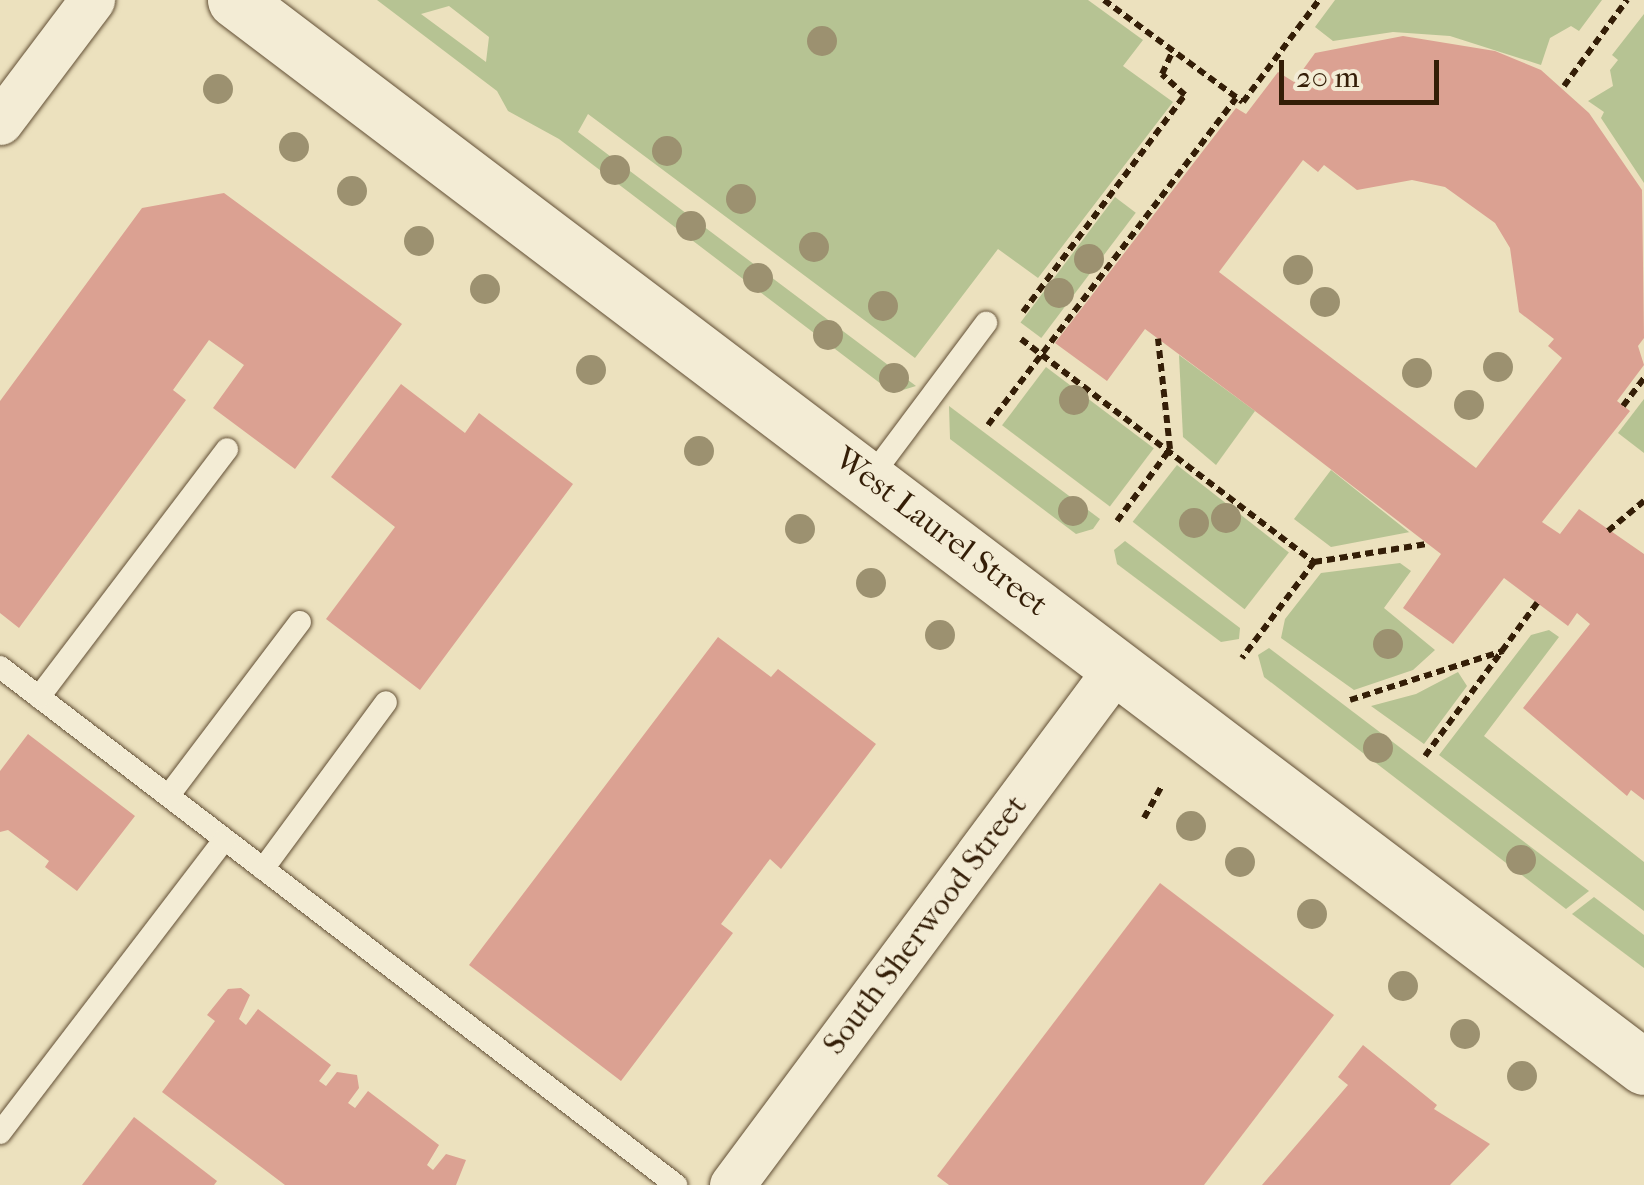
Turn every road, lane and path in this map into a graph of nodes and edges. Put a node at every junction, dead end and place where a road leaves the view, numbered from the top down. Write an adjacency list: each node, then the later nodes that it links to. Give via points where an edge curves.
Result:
1 (92, 0): 9 (street)
2 (236, 0): 18 (main road, West Laurel Street)
3 (1104, 0): 6 (path)
4 (1318, 0): 8 (path, via 1242,102)
5 (1627, 0): 7 (path)
6 (1172, 53): 8 (path); 12 (path, via 1162,74 1185,95 1012,326)
7 (1564, 86)
8 (1236, 98): 12 (path)
9 (0, 122)
10 (986, 323): 18 (lane)
11 (1158, 339): 17 (path)
12 (1041, 353): 15 (path); 17 (path)
13 (1644, 378): 14 (path)
14 (1623, 406)
15 (988, 425)
16 (227, 449): 30 (lane)
17 (1170, 449): 20 (path); 23 (path)
18 (870, 478): 28 (main road, West Laurel Street)
19 (1644, 502): 21 (path)
20 (1117, 521)
21 (1608, 530)
22 (1427, 544): 23 (path)
23 (1314, 562): 27 (path)
24 (1537, 603): 26 (path)
25 (300, 622): 35 (lane)
26 (1504, 650): 31 (path); 33 (path)
27 (1242, 658)
28 (1118, 666): 39 (main road, West Laurel Street); 42 (street, South Sherwood Street)
29 (0, 667): 30 (lane)
30 (39, 697): 35 (lane)
31 (1350, 700)
32 (386, 702): 38 (lane)
33 (1425, 756)
34 (1161, 787): 36 (path)
35 (169, 795): 37 (lane)
36 (1144, 818)
37 (224, 840): 38 (lane); 40 (lane)
38 (263, 869): 41 (lane)
39 (1644, 1066)
40 (0, 1133)
41 (676, 1185)
42 (732, 1185)

